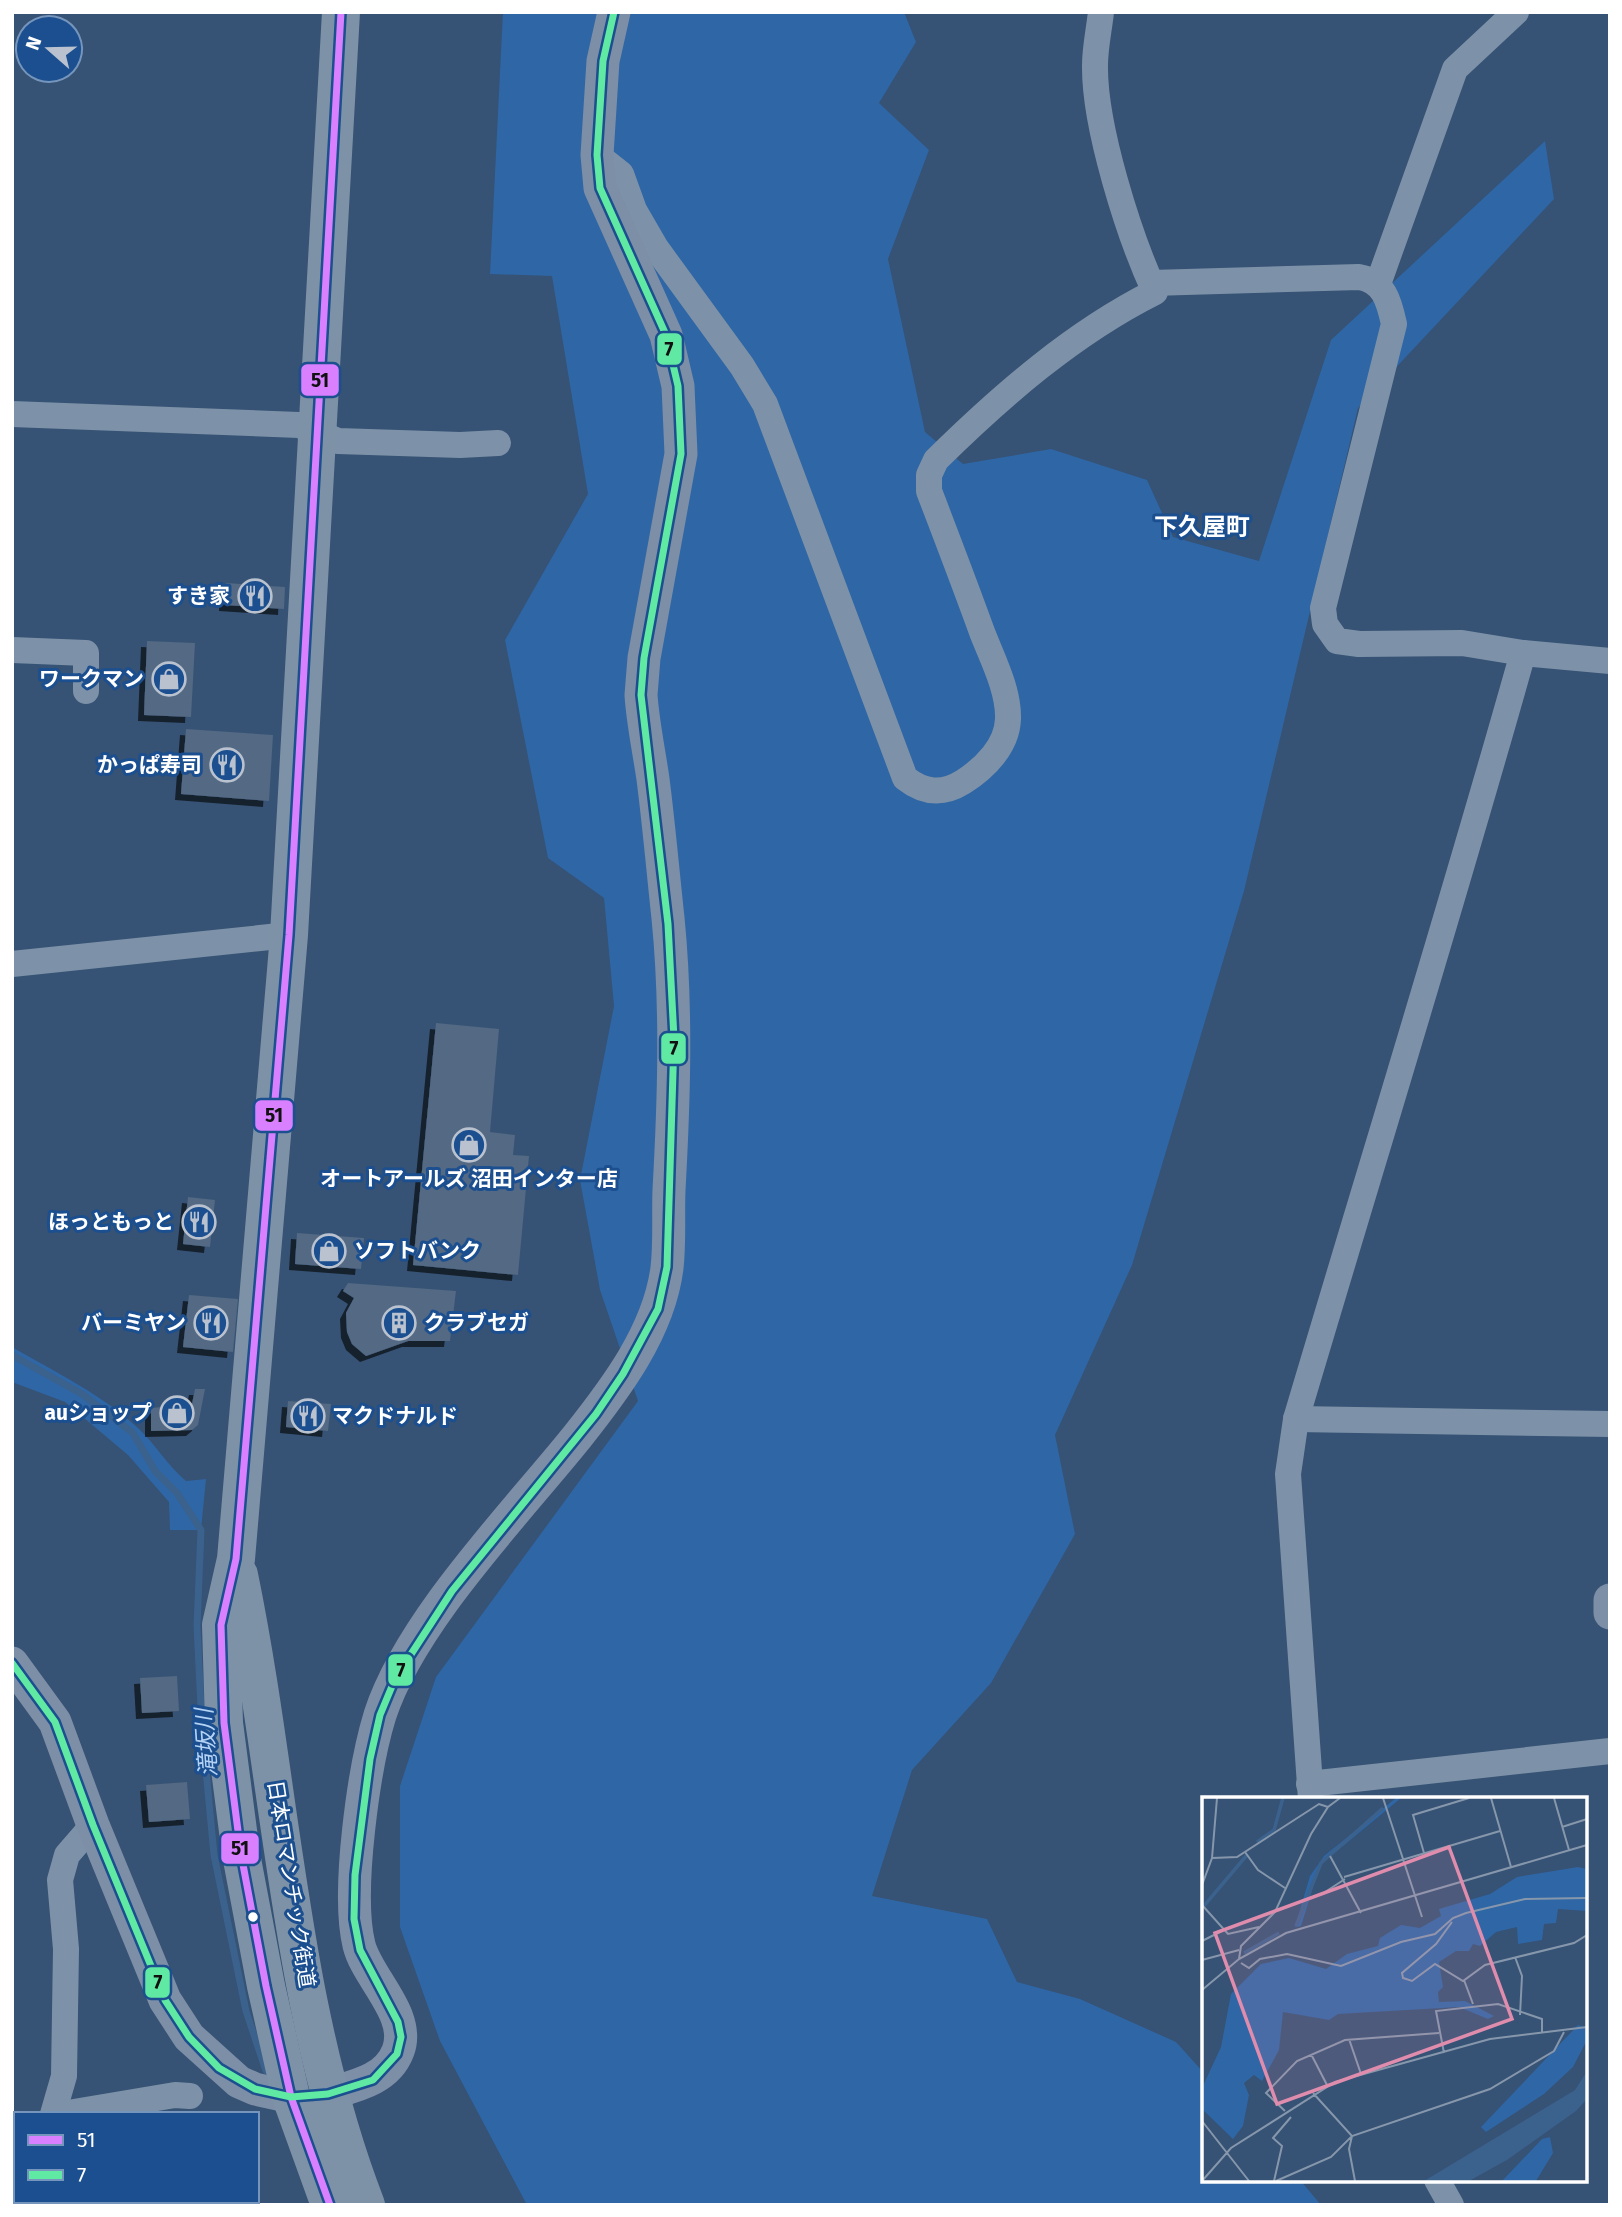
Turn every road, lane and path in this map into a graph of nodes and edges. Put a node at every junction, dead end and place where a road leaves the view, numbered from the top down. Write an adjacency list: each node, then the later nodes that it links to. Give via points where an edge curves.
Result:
1 (341, 12): 9 (highway, 日本ロマンチック街道)
2 (614, 12): 5 (main road, via 603,61)
3 (1101, 12): 6 (street, via 1095,64 1097,105 1128,223)
4 (1516, 12): 7 (street, via 1455,69)
5 (597, 155): 6 (street, via 621,174 634,210 656,248 765,404 890,744 905,778 918,789 952,789 974,775 1004,738 1008,718 1001,681 929,491 929,475 936,460 1026,378 1114,312 1155,292); 27 (main road, via 600,188 666,335 678,386 681,454 641,695 668,924 673,1013 667,1268 658,1309 624,1374 452,1591 395,1679 380,1715 355,1875 354,1919 359,1950 398,2022 401,2037 397,2054 373,2080)
6 (1151, 283): 7 (street, via 1359,277)
7 (1378, 284): 12 (street, via 1388,299 1394,324 1323,608 1325,624 1337,641 1359,645 1461,643)
8 (12, 414): 9 (street, via 299,425)
9 (318, 431): 10 (street, via 338,441); 15 (highway, 日本ロマンチック街道)
10 (498, 443)
11 (12, 650): 14 (street, via 86,653)
12 (1523, 653): 13 (street); 17 (street, via 1450,912)
13 (1610, 661)
14 (86, 691)
15 (289, 935): 16 (street); 19 (highway, 日本ロマンチック街道)
16 (12, 964)
17 (1296, 1419): 18 (street); 24 (street, via 1288,1474)
18 (1610, 1424)
19 (236, 1559): 27 (highway, 日本ロマンチック街道, via 264,1710 282,1848); 28 (highway, 日本ロマンチック街道, via 221,1625 224,1723 241,1854)
20 (1610, 1600): 21 (main road)
21 (1610, 1613)
22 (12, 1663): 25 (main road, via 55,1722)
23 (1610, 1751): 24 (street)
24 (1310, 1791)
25 (93, 1825): 26 (main road, via 165,2000 189,2037); 30 (street, via 67,1855 60,1880 66,1949 64,2076)
26 (219, 2068): 28 (main road, via 255,2089); 29 (street)
27 (328, 2094): 28 (highway); 34 (highway, 日本ロマンチック街道)
28 (291, 2097): 33 (highway, 日本ロマンチック街道)
29 (188, 2105): 31 (street, via 175,2095)
30 (54, 2112)
31 (74, 2112)
32 (1438, 2182): 35 (street)
33 (330, 2205)
34 (366, 2205)
35 (1451, 2205)

